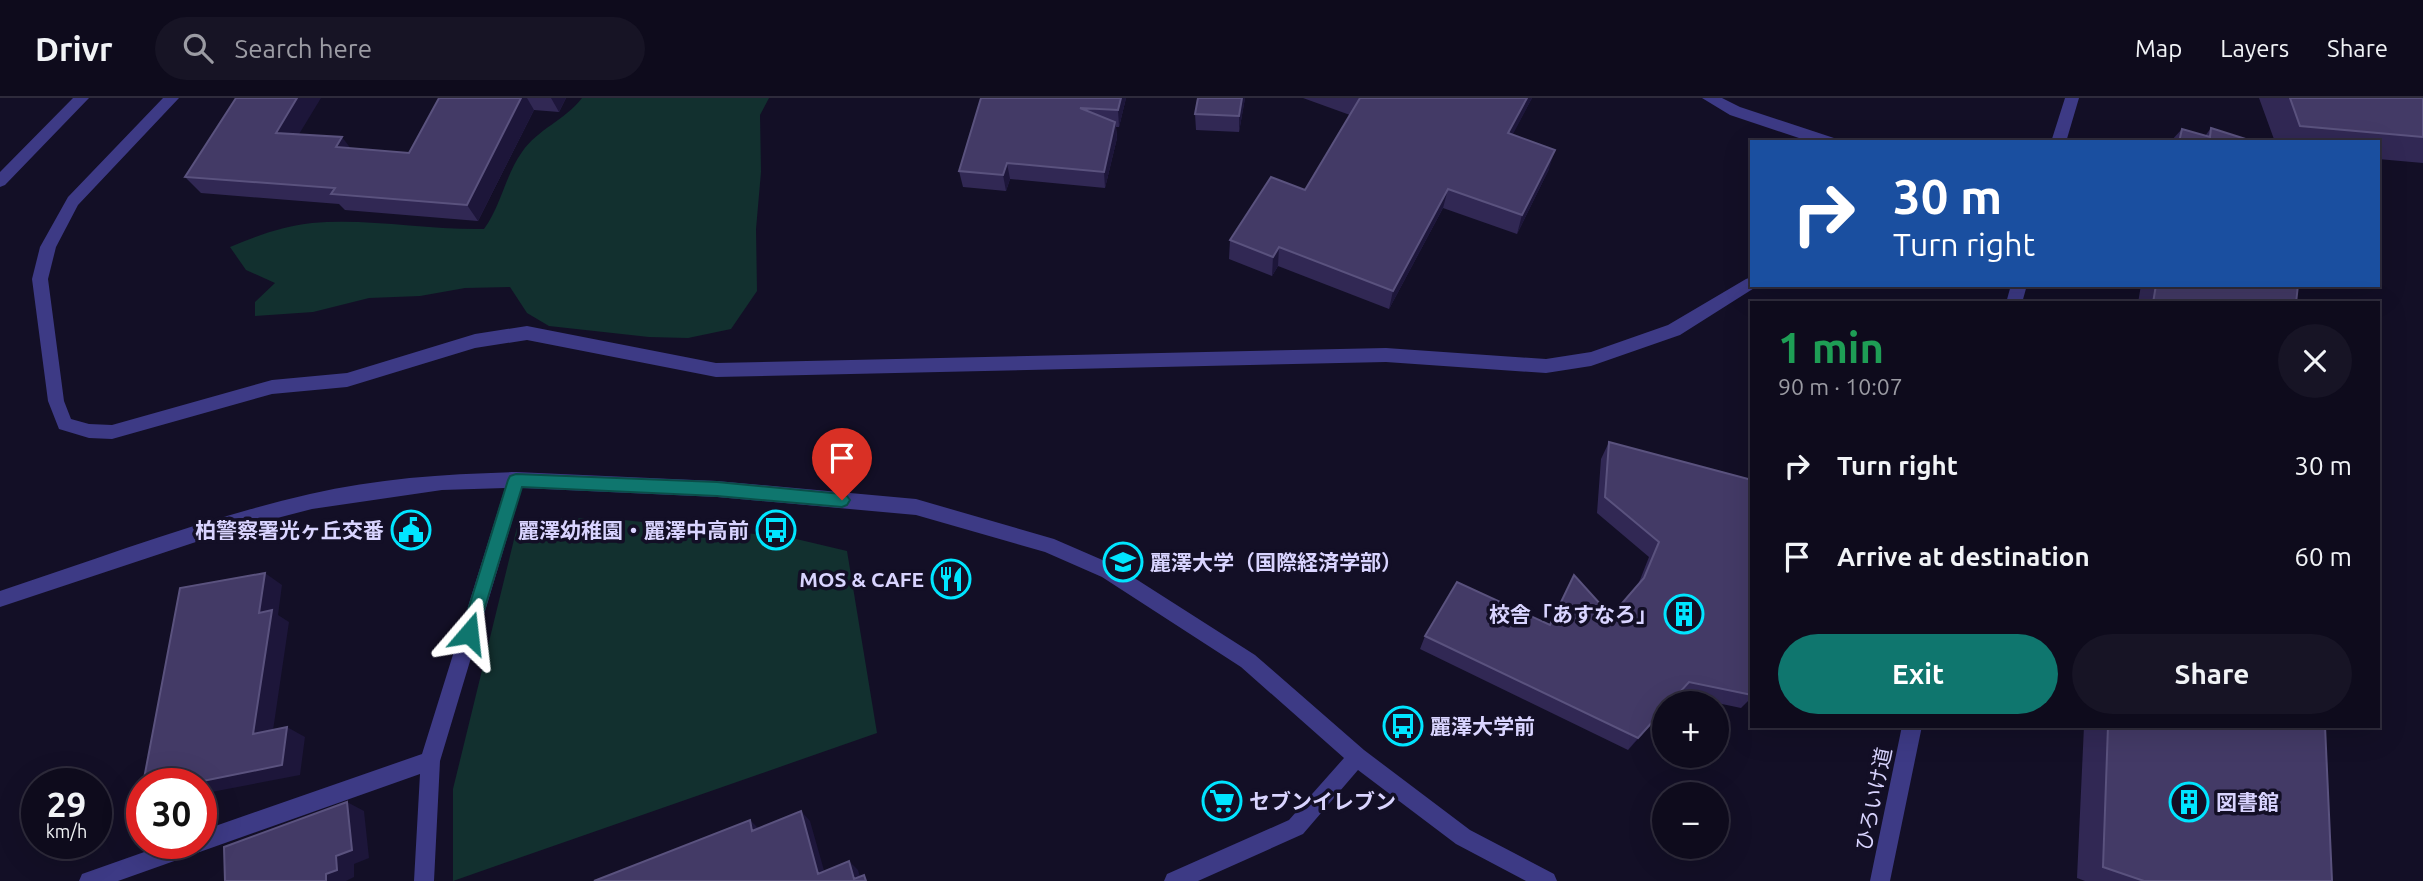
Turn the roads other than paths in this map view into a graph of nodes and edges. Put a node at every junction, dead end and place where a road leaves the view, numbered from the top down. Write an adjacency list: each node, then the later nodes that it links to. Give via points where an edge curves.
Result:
1 (82, 98): 7 (street)
2 (172, 98): 8 (street, via 73,201 48,247 40,279 55,401 65,424 89,431 112,432 272,387 347,380 475,341 527,333 716,370 1386,355 1546,366 1591,359 1674,330)
3 (1709, 98): 5 (street)
4 (2072, 98): 6 (street)
5 (1823, 140)
6 (2059, 140)
7 (0, 181)
8 (1750, 284)
9 (516, 480): 10 (street, via 405,486 312,501); 12 (street, via 717,489 916,507 1027,538 1108,571 1199,628 1248,662); 13 (street)
10 (0, 599)
11 (1912, 728): 20 (street, ひろいけ道)
12 (1357, 757): 18 (street, via 1296,827); 19 (street, via 1463,837)
13 (430, 761): 14 (street); 17 (street)
14 (217, 835)
15 (152, 859): 16 (street)
16 (89, 881)
17 (424, 881)
18 (1174, 881)
19 (1547, 881)
20 (1880, 881)

